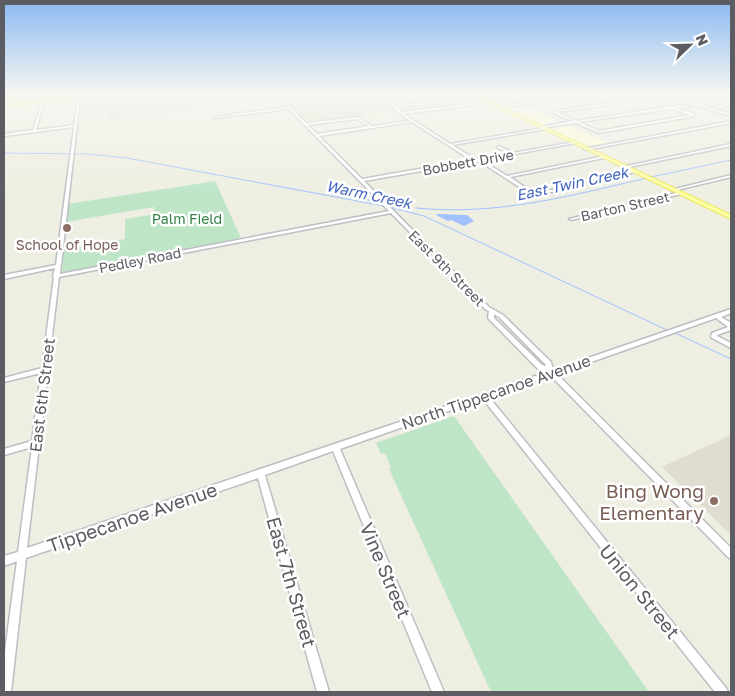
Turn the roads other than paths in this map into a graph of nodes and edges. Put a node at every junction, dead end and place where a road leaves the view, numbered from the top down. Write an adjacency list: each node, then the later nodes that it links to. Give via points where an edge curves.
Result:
1 (35, 127): 11 (street)
2 (63, 127): 11 (street)
3 (75, 127): 34 (street, East 6th Street)
4 (309, 127): 13 (street, East 9th Street)
5 (369, 127): 13 (street)
6 (423, 127): 15 (street)
7 (589, 127): 8 (street, via 599,132)
8 (624, 127)
9 (702, 127): 18 (street)
10 (543, 128): 14 (main road); 15 (street)
11 (34, 131): 12 (street)
12 (4, 135)
13 (316, 135): 27 (street, East 9th Street)
14 (574, 143): 18 (main road); 19 (street, Bobbett Drive)
15 (449, 145): 21 (street)
16 (731, 145): 22 (street)
17 (499, 147): 19 (street)
18 (586, 149): 20 (main road)
19 (513, 154): 21 (street, Bobbett Drive)
20 (604, 157): 22 (main road); 25 (street)
21 (478, 161): 25 (street); 27 (street, Bobbett Drive)
22 (624, 167): 23 (main road)
23 (634, 171): 26 (street); 29 (main road)
24 (731, 176): 29 (street, Barton Street)
25 (506, 177): 28 (street, via 534,192 566,190)
26 (604, 178)
27 (361, 180): 31 (street, East 9th Street)
28 (578, 183)
29 (673, 190): 30 (main road)
30 (680, 193): 32 (main road); 33 (street, Barton Street)
31 (390, 212): 35 (street, Pedley Road); 42 (street, East 9th Street, via 491,312 491,318 540,367)
32 (731, 217)
33 (570, 219)
34 (58, 266): 35 (street, East 6th Street); 36 (street)
35 (56, 276): 41 (street, East 6th Street)
36 (4, 277)
37 (731, 310): 38 (street, North Tippecanoe Avenue)
38 (716, 316): 39 (street); 42 (street, North Tippecanoe Avenue)
39 (731, 327): 40 (street, via 714,334 714,337)
40 (731, 346)
41 (45, 370): 43 (street); 45 (street, East 6th Street)
42 (550, 371): 44 (street, North Tippecanoe Avenue); 49 (street, East 9th Street)
43 (4, 380)
44 (484, 396): 46 (street, North Tippecanoe Avenue); 55 (street, Union Street)
45 (36, 443): 47 (street); 50 (street, East 6th Street)
46 (335, 447): 48 (street, North Tippecanoe Avenue); 54 (street, Vine Street)
47 (4, 452)
48 (260, 472): 50 (street, Tippecanoe Avenue); 53 (street, East 7th Street)
49 (731, 554)
50 (22, 555): 51 (street, Tippecanoe Avenue); 52 (street, East 6th Street)
51 (4, 561)
52 (5, 692)
53 (323, 692)
54 (438, 692)
55 (722, 692)

